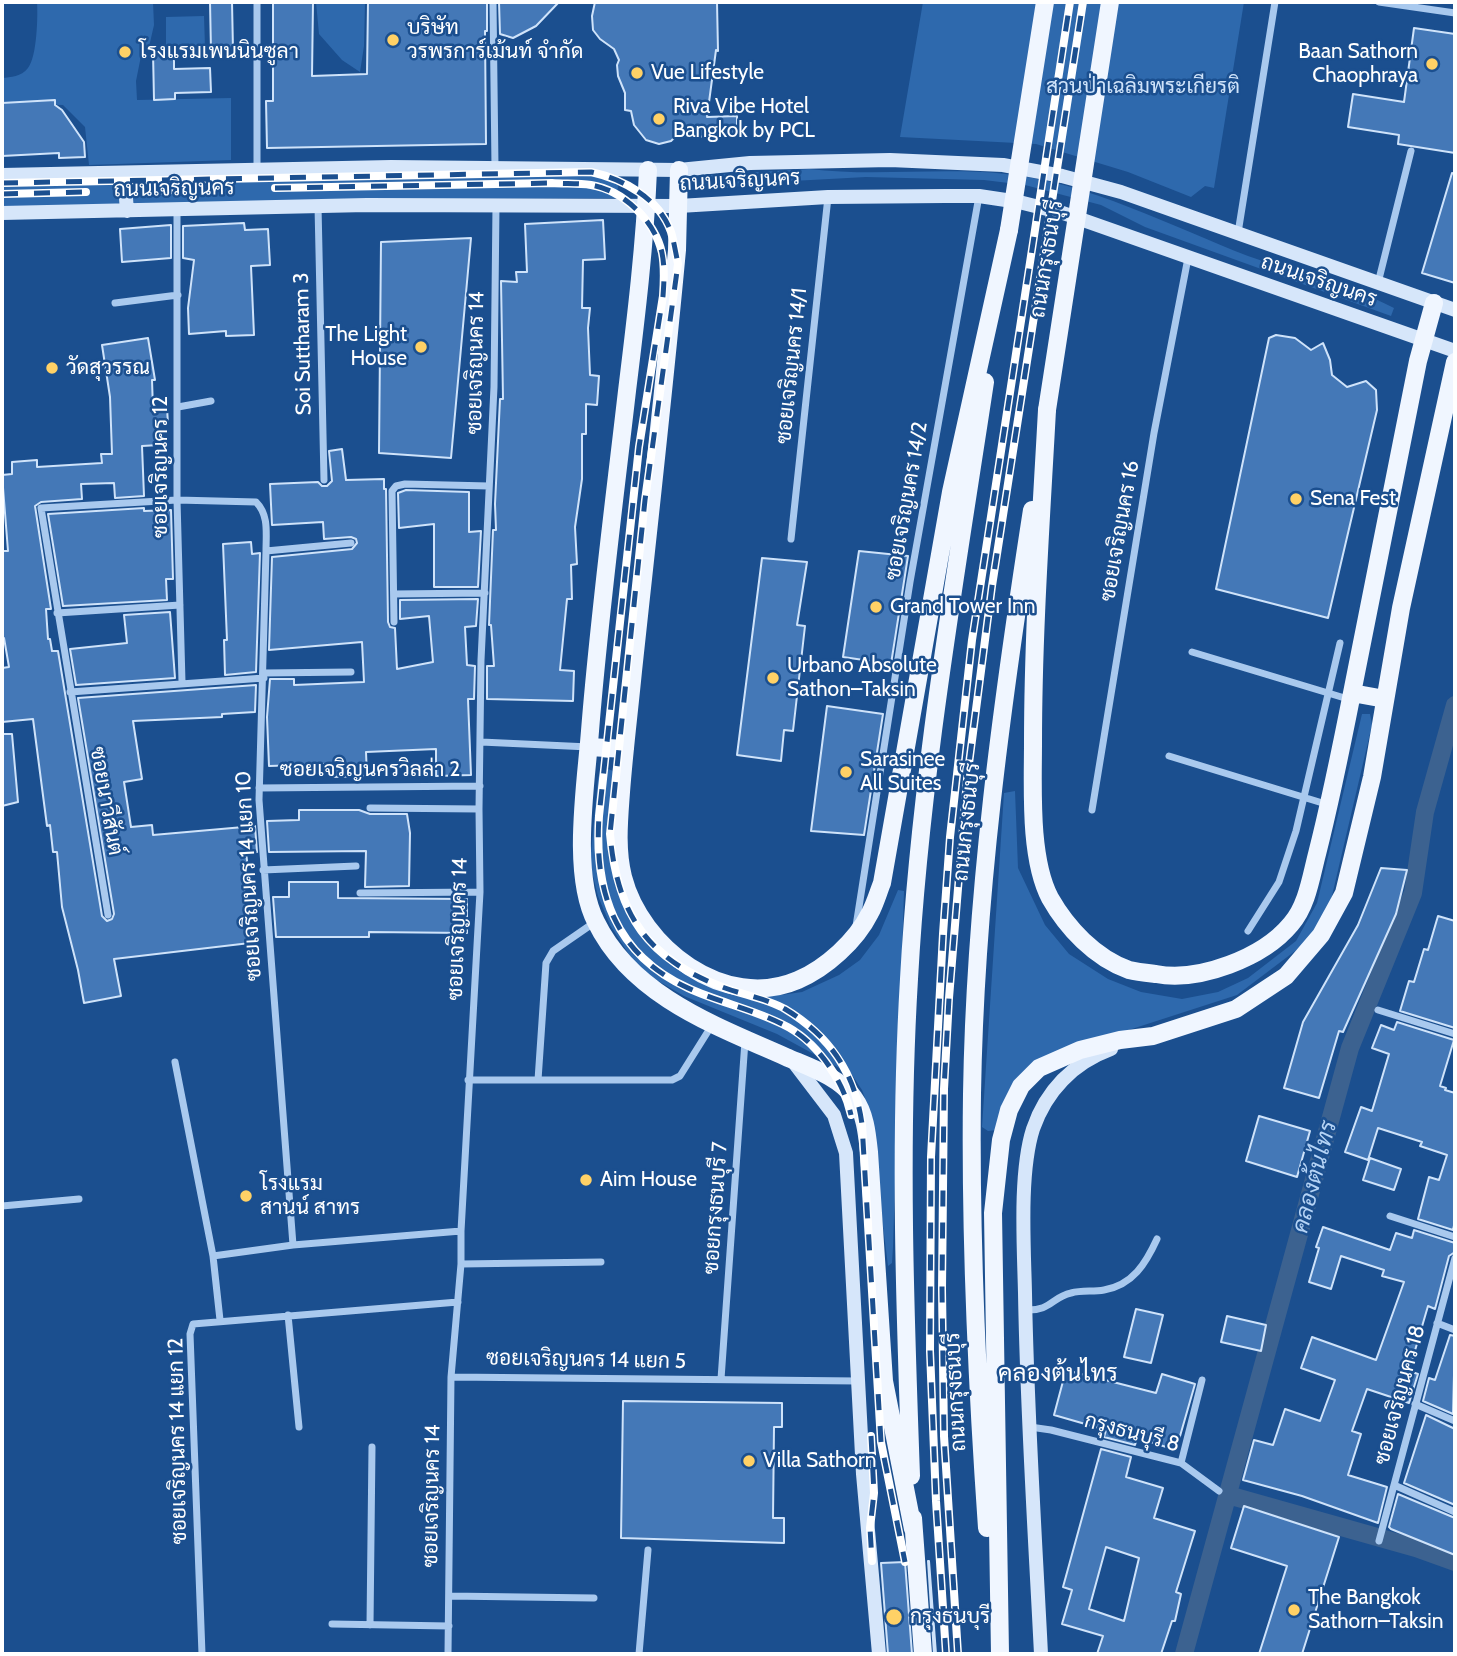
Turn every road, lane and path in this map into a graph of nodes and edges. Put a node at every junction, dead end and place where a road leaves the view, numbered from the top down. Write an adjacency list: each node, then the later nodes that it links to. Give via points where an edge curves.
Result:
1 (257, 2): 10 (street)
2 (493, 2): 9 (street)
3 (1045, 2): 24 (main road, bridge)
4 (1110, 2): 37 (main road, ถนนกรุงธนบุรี, bridge)
5 (1275, 2): 25 (street)
6 (1379, 2): 7 (street)
7 (1455, 13)
8 (1411, 151): 27 (street)
9 (495, 168): 10 (main road, ถนนเจริญนคร); 11 (main road, ถนนเจริญนคร)
10 (257, 169): 13 (main road, ถนนเจริญนคร)
11 (648, 170): 12 (main road, ถนนเจริญนคร); 19 (main road)
12 (679, 170): 20 (main road); 25 (main road, ถนนเจริญนคร, via 750,163 890,160 1003,165 1121,192)
13 (124, 173): 14 (main road, ถนนเจริญนคร); 22 (main road)
14 (2, 175)
15 (828, 197): 16 (main road, ถนนเจริญนคร); 20 (main road, ถนนเจริญนคร); 41 (street, ซอยเจริญนคร 14/1)
16 (979, 197): 26 (main road, ถนนเจริญนคร, via 1063,213); 76 (street, ซอยเจริญนคร 14/2, via 908,592)
17 (496, 205): 18 (main road, ถนนเจริญนคร); 19 (main road, ถนนเจริญนคร); 39 (street, ซอยเจริญนคร 14)
18 (318, 206): 21 (main road, ถนนเจริญนคร); 38 (street, Soi Suttharam 3)
19 (647, 206): 20 (main road, ถนนเจริญนคร); 59 (main road)
20 (679, 206): 60 (main road)
21 (177, 210): 22 (main road, ถนนเจริญนคร); 28 (street, ซอยเจริญนคร 12)
22 (127, 211): 23 (main road, ถนนเจริญนคร)
23 (2, 213)
24 (1009, 230): 76 (main road, via 951,492 882,883 870,914); 116 (main road, ถนนกรุงธนบุรี, via 920,839 909,978 903,1275)
25 (1237, 235): 27 (main road, ถนนเจริญนคร)
26 (1188, 258): 32 (main road, ถนนเจริญนคร); 68 (street, ซอยเจริญนคร 16, via 1154,433)
27 (1378, 284): 30 (main road, ถนนเจริญนคร)
28 (178, 295): 29 (street); 36 (street, ซอยเจริญนคร 12)
29 (115, 303)
30 (1434, 303): 31 (main road, ถนนเจริญนคร); 32 (main road)
31 (1454, 306)
32 (1423, 339): 33 (main road, ถนนเจริญนคร); 56 (main road)
33 (1455, 351)
34 (1455, 362): 57 (main road)
35 (211, 401): 36 (street)
36 (178, 407): 40 (street, ซอยเจริญนคร 12)
37 (1047, 410): 65 (main road, via 1033,688 1033,793 1041,866 1049,895 1070,929 1104,957 1129,970 1164,976 1205,973 1238,962 1292,923 1306,896); 129 (main road, ถนนกรุงธนบุรี, via 986,849 972,1093 980,1426)
38 (324, 480)
39 (489, 486): 44 (street, ซอยเจริญนคร 14); 45 (street, via 396,486 392,491)
40 (177, 500): 43 (street, ซอยเจริญนคร 14 แยก 10, via 256,502 265,516); 46 (street, ซอยเจริญนคร 12); 47 (street, ซอยนาวีสันต์, via 41,508)
41 (791, 539)
42 (351, 543): 43 (street)
43 (266, 551): 52 (street, ซอยเจริญนคร 14 แยก 10)
44 (485, 593): 45 (street); 58 (street, ซอยเจริญนคร 14)
45 (394, 594): 48 (street)
46 (180, 605): 47 (street); 53 (street, ซอยเจริญนคร 12)
47 (57, 613): 54 (street, ซอยนาวีสันต์)
48 (394, 622)
49 (1340, 643): 55 (street)
50 (1192, 652): 55 (street)
51 (351, 672): 52 (street)
52 (264, 676): 53 (street); 63 (street, ซอยเจริญนคร 14 แยก 10)
53 (182, 682): 54 (street)
54 (70, 692): 73 (street, ซอยนาวีสันต์)
55 (1328, 693): 56 (street); 64 (street)
56 (1352, 696): 57 (main road); 65 (main road)
57 (1385, 699): 80 (main road, via 1344,893 1321,935 1286,976 1236,1009)
58 (481, 742): 59 (street); 62 (street, ซอยเจริญนคร 14)
59 (589, 747): 60 (main road); 74 (main road, via 583,871)
60 (625, 748): 76 (main road, via 619,820 623,877 649,930 680,960 723,983 771,986 813,973)
61 (1169, 756): 64 (street)
62 (480, 786): 63 (street, ซอยเจริญนครวิลล่า 2); 67 (street, ซอยเจริญนคร 14)
63 (259, 788): 70 (street, ซอยเจริญนคร 14 แยก 10)
64 (1304, 797): 65 (street); 75 (street, via 1279,882)
65 (1330, 805)
66 (370, 808): 67 (street)
67 (479, 809): 71 (street, ซอยเจริญนคร 14)
68 (1092, 810)
69 (356, 866): 70 (street)
70 (263, 870): 92 (street, ซอยเจริญนคร 14 แยก 10)
71 (480, 892): 72 (street); 84 (street, ซอยเจริญนคร 14)
72 (360, 893)
73 (108, 915)
74 (595, 922): 78 (main road, via 623,964 647,986); 85 (street, via 553,951 545,963)
75 (1248, 931)
76 (854, 937)
77 (1378, 1010): 79 (street)
78 (712, 1024): 81 (main road); 85 (street, via 676,1078)
79 (1455, 1034)
80 (1153, 1036): 98 (main road, via 1082,1062 1041,1108 1027,1164); 129 (main road, via 1101,1044 1039,1068 1021,1086 1000,1140 993,1213)
81 (745, 1039): 82 (main road); 104 (street, ซอยกรุงธนบุรี 7)
82 (792, 1059): 106 (main road, via 834,1115 846,1153); 116 (main road, via 848,1091 863,1117 884,1381)
83 (175, 1062): 93 (street)
84 (468, 1080): 85 (street); 89 (street, ซอยเจริญนคร 14)
85 (538, 1080)
86 (79, 1199): 87 (street)
87 (2, 1206)
88 (1390, 1216): 90 (street)
89 (461, 1231): 92 (street); 96 (street, ซอยเจริญนคร 14)
90 (1455, 1237)
91 (1157, 1239): 98 (street, via 1147,1260 1124,1283 1107,1290 1070,1293 1045,1309)
92 (293, 1245): 93 (street)
93 (213, 1256): 100 (street)
94 (1455, 1258): 101 (street, ซอยเจริญนคร 18)
95 (601, 1262): 96 (street)
96 (461, 1264): 97 (street, ซอยเจริญนคร 14)
97 (458, 1302): 99 (street, ซอยเจริญนคร 14 แยก 12); 103 (street, ซอยเจริญนคร 14)
98 (1025, 1310): 110 (main road)
99 (288, 1315): 100 (street, ซอยเจริญนคร 14 แยก 12); 109 (street)
100 (220, 1320): 124 (street, ซอยเจริญนคร 14 แยก 12, via 193,1324 190,1334)
101 (1437, 1323): 102 (street); 107 (street, ซอยเจริญนคร 18)
102 (1455, 1330)
103 (451, 1377): 104 (street, ซอยเจริญนคร 14 แยก 5); 119 (street, ซอยเจริญนคร 14)
104 (721, 1379): 106 (street, ซอยเจริญนคร 14 แยก 5)
105 (1202, 1380): 112 (street)
106 (858, 1381): 127 (main road)
107 (1415, 1404): 108 (street); 113 (street, ซอยเจริญนคร 18)
108 (1455, 1421)
109 (299, 1427)
110 (1029, 1427): 112 (street, กรุงธนบุรี 8); 130 (main road)
111 (372, 1447): 122 (street)
112 (1181, 1463): 114 (street, กรุงธนบุรี 8)
113 (1394, 1485): 115 (street); 117 (street, ซอยเจริญนคร 18)
114 (1219, 1491)
115 (1455, 1512)
116 (914, 1529): 128 (main road, ถนนกรุงธนบุรี)
117 (1379, 1541)
118 (648, 1550): 126 (street)
119 (449, 1596): 120 (street); 123 (street, ซอยเจริญนคร 14)
120 (594, 1598)
121 (332, 1624): 122 (street)
122 (370, 1625): 123 (street)
123 (449, 1626): 125 (street, ซอยเจริญนคร 14)
124 (202, 1654)
125 (448, 1654)
126 (639, 1654)
127 (878, 1654)
128 (923, 1654)
129 (998, 1654)
130 (1041, 1654)

